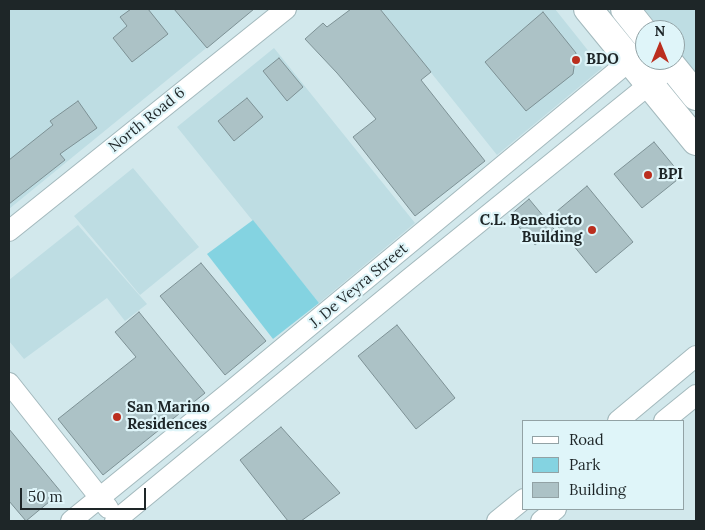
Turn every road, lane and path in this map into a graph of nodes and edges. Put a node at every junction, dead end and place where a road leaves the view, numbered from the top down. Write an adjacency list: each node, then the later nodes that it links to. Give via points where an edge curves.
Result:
1 (286, 9): 13 (street, North Road 6)
2 (588, 9): 5 (main road)
3 (625, 9): 4 (main road)
4 (635, 22)
5 (635, 51)
6 (635, 56): 14 (street, J. De Veyra Street)
7 (644, 70): 10 (main road)
8 (662, 70): 10 (street, J. De Veyra Street)
9 (675, 70): 11 (main road)
10 (649, 84): 12 (main road); 15 (street, J. De Veyra Street)
11 (696, 96)
12 (696, 141)
13 (9, 231)
14 (389, 260): 15 (street); 21 (street, J. De Veyra Street)
15 (409, 279): 24 (street, J. De Veyra Street)
16 (696, 356): 19 (street)
17 (9, 383): 21 (street)
18 (696, 395): 20 (street)
19 (619, 420)
20 (665, 420)
21 (100, 498): 24 (street); 25 (street, J. De Veyra Street)
22 (522, 501): 26 (street)
23 (555, 510): 27 (street)
24 (116, 520)
25 (71, 521)
26 (497, 521)
27 (541, 521)

